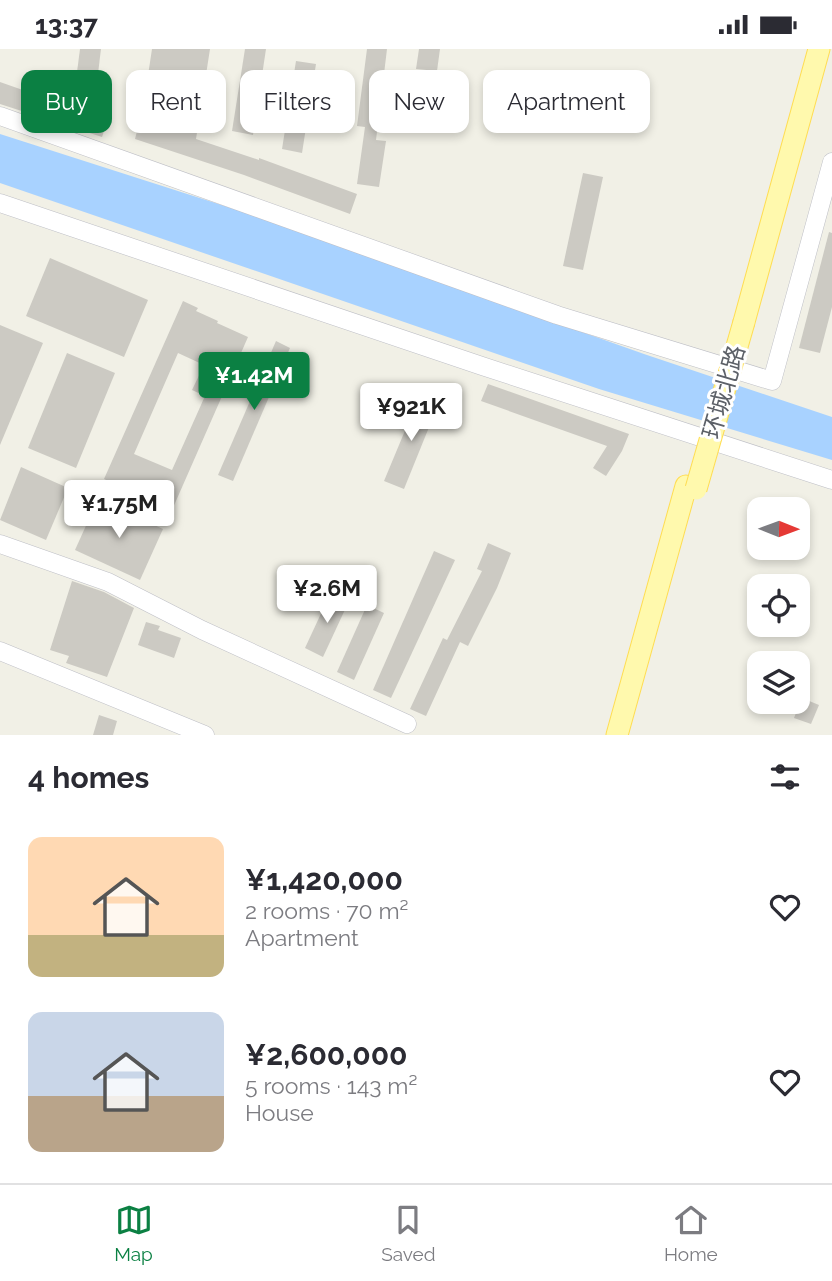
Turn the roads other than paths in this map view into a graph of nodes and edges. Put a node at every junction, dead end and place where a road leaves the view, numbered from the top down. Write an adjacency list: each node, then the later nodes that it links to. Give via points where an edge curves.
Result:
1 (806, 49): 6 (main road, 环城北路)
2 (819, 49): 6 (main road, 环城北路)
3 (0, 116): 4 (street, via 557,315 772,381)
4 (832, 162)
5 (0, 203): 7 (street)
6 (738, 321): 8 (main road, 环城北路, bridge)
7 (832, 480)
8 (691, 488): 13 (main road, 环城北路); 14 (main road, 环城北路)
9 (0, 544): 11 (street, via 108,582)
10 (0, 651): 12 (street)
11 (407, 725)
12 (205, 735)
13 (617, 735)
14 (629, 735)

